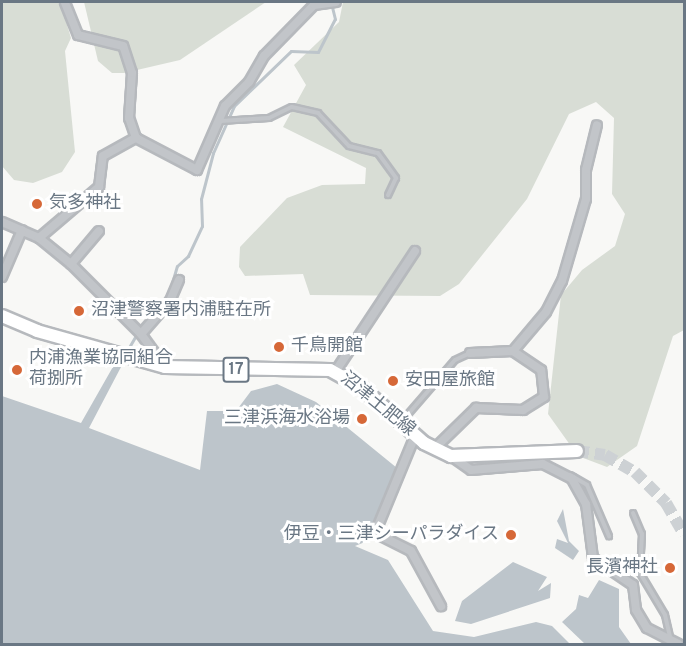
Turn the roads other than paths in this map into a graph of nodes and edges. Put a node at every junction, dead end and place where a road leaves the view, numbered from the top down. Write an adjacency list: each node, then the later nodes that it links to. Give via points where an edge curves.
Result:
1 (65, 2): 5 (street, via 78,35 123,46 132,73 129,118)
2 (334, 3): 3 (street, via 314,5 264,56)
3 (219, 122): 6 (street); 8 (lane, via 269,118 292,107 318,113 348,146 378,153 396,178)
4 (597, 125): 20 (street, via 586,170 584,207 562,281 546,312)
5 (136, 138): 6 (street, via 197,170); 12 (street, via 103,156 99,187)
6 (206, 150): 7 (street)
7 (217, 152)
8 (388, 195)
9 (2, 222): 10 (street)
10 (22, 230): 12 (street); 14 (street)
11 (99, 231): 15 (street)
12 (39, 238): 15 (street)
13 (415, 251): 23 (street)
14 (6, 256): 16 (street)
15 (71, 264): 19 (street)
16 (2, 277)
17 (179, 280): 19 (street, via 170,301)
18 (2, 316): 22 (main road, 沼津土肥線 / 17, via 37,331)
19 (141, 334): 22 (street)
20 (513, 351): 21 (street); 26 (street, via 541,370 546,388 540,403 512,411 476,408)
21 (470, 353): 24 (lane, via 455,360)
22 (165, 367): 23 (main road, 沼津土肥線 / 17)
23 (335, 372): 24 (main road, 沼津土肥線)
24 (401, 423): 25 (main road, 沼津土肥線)
25 (415, 436): 26 (main road, 沼津土肥線); 32 (street, via 375,534 411,551)
26 (434, 449): 28 (main road, 沼津土肥線)
27 (576, 451): 28 (main road, 沼津土肥線)
28 (451, 456): 29 (street, via 471,470 543,465)
29 (564, 473): 31 (lane, via 587,485); 33 (street, via 586,504 593,558 633,585 636,610 647,628)
30 (633, 513): 33 (lane, via 642,534 640,573 665,615)
31 (609, 536)
32 (441, 606)
33 (670, 636): 34 (street)
34 (678, 645)

